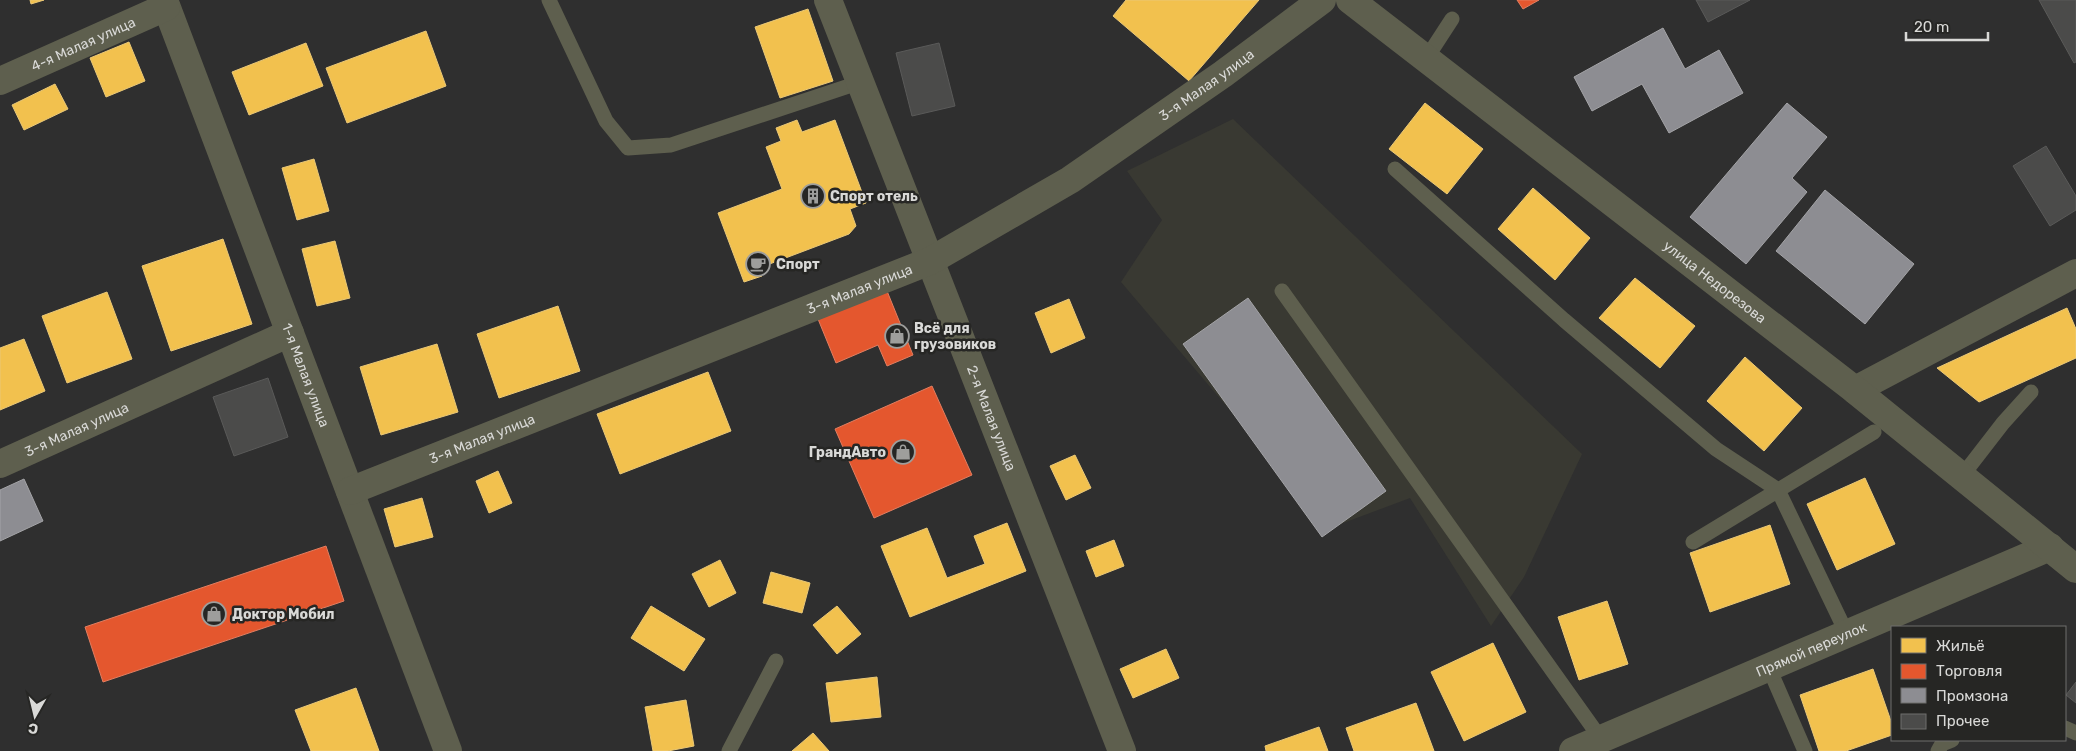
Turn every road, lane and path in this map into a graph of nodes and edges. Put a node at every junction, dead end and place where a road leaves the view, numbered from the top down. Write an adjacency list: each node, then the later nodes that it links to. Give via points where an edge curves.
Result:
1 (549, 0): 9 (lane, via 606,121 628,148 670,145)
2 (828, 0): 9 (street, 2-я Малая улица)
3 (1322, 0): 11 (street, 3-я Малая улица, via 1223,74 1070,180)
4 (1350, 0): 7 (street, улица Недорезова)
5 (165, 3): 8 (street, 4-я Малая улица); 14 (street, 1-я Малая улица)
6 (1452, 19): 7 (lane)
7 (1426, 59): 15 (street, улица Недорезова)
8 (0, 81)
9 (860, 82): 11 (street, 2-я Малая улица)
10 (1395, 169): 20 (lane, via 1564,320 1716,449)
11 (930, 261): 21 (street, 3-я Малая улица); 32 (street, 2-я Малая улица)
12 (2076, 273): 15 (street)
13 (1282, 291): 28 (lane)
14 (290, 333): 18 (street, 3-я Малая улица); 21 (street, 1-я Малая улица)
15 (1855, 390): 19 (street, улица Недорезова)
16 (2031, 392): 19 (lane)
17 (1874, 432): 20 (lane)
18 (0, 464)
19 (1962, 476): 23 (street, улица Недорезова)
20 (1778, 490): 22 (lane); 25 (lane)
21 (350, 491): 30 (street, 1-я Малая улица)
22 (1693, 542)
23 (2050, 547): 24 (street, улица Недорезова); 25 (street, Прямой переулок)
24 (2076, 569)
25 (1847, 634): 27 (street, Прямой переулок)
26 (776, 661): 31 (lane)
27 (1769, 668): 28 (street, Прямой переулок); 34 (lane)
28 (1601, 739): 33 (street, Прямой переулок)
29 (1950, 741): 35 (lane, via 1942,744)
30 (448, 751)
31 (729, 751)
32 (1122, 751)
33 (1573, 751)
34 (1806, 751)
35 (1938, 751)

